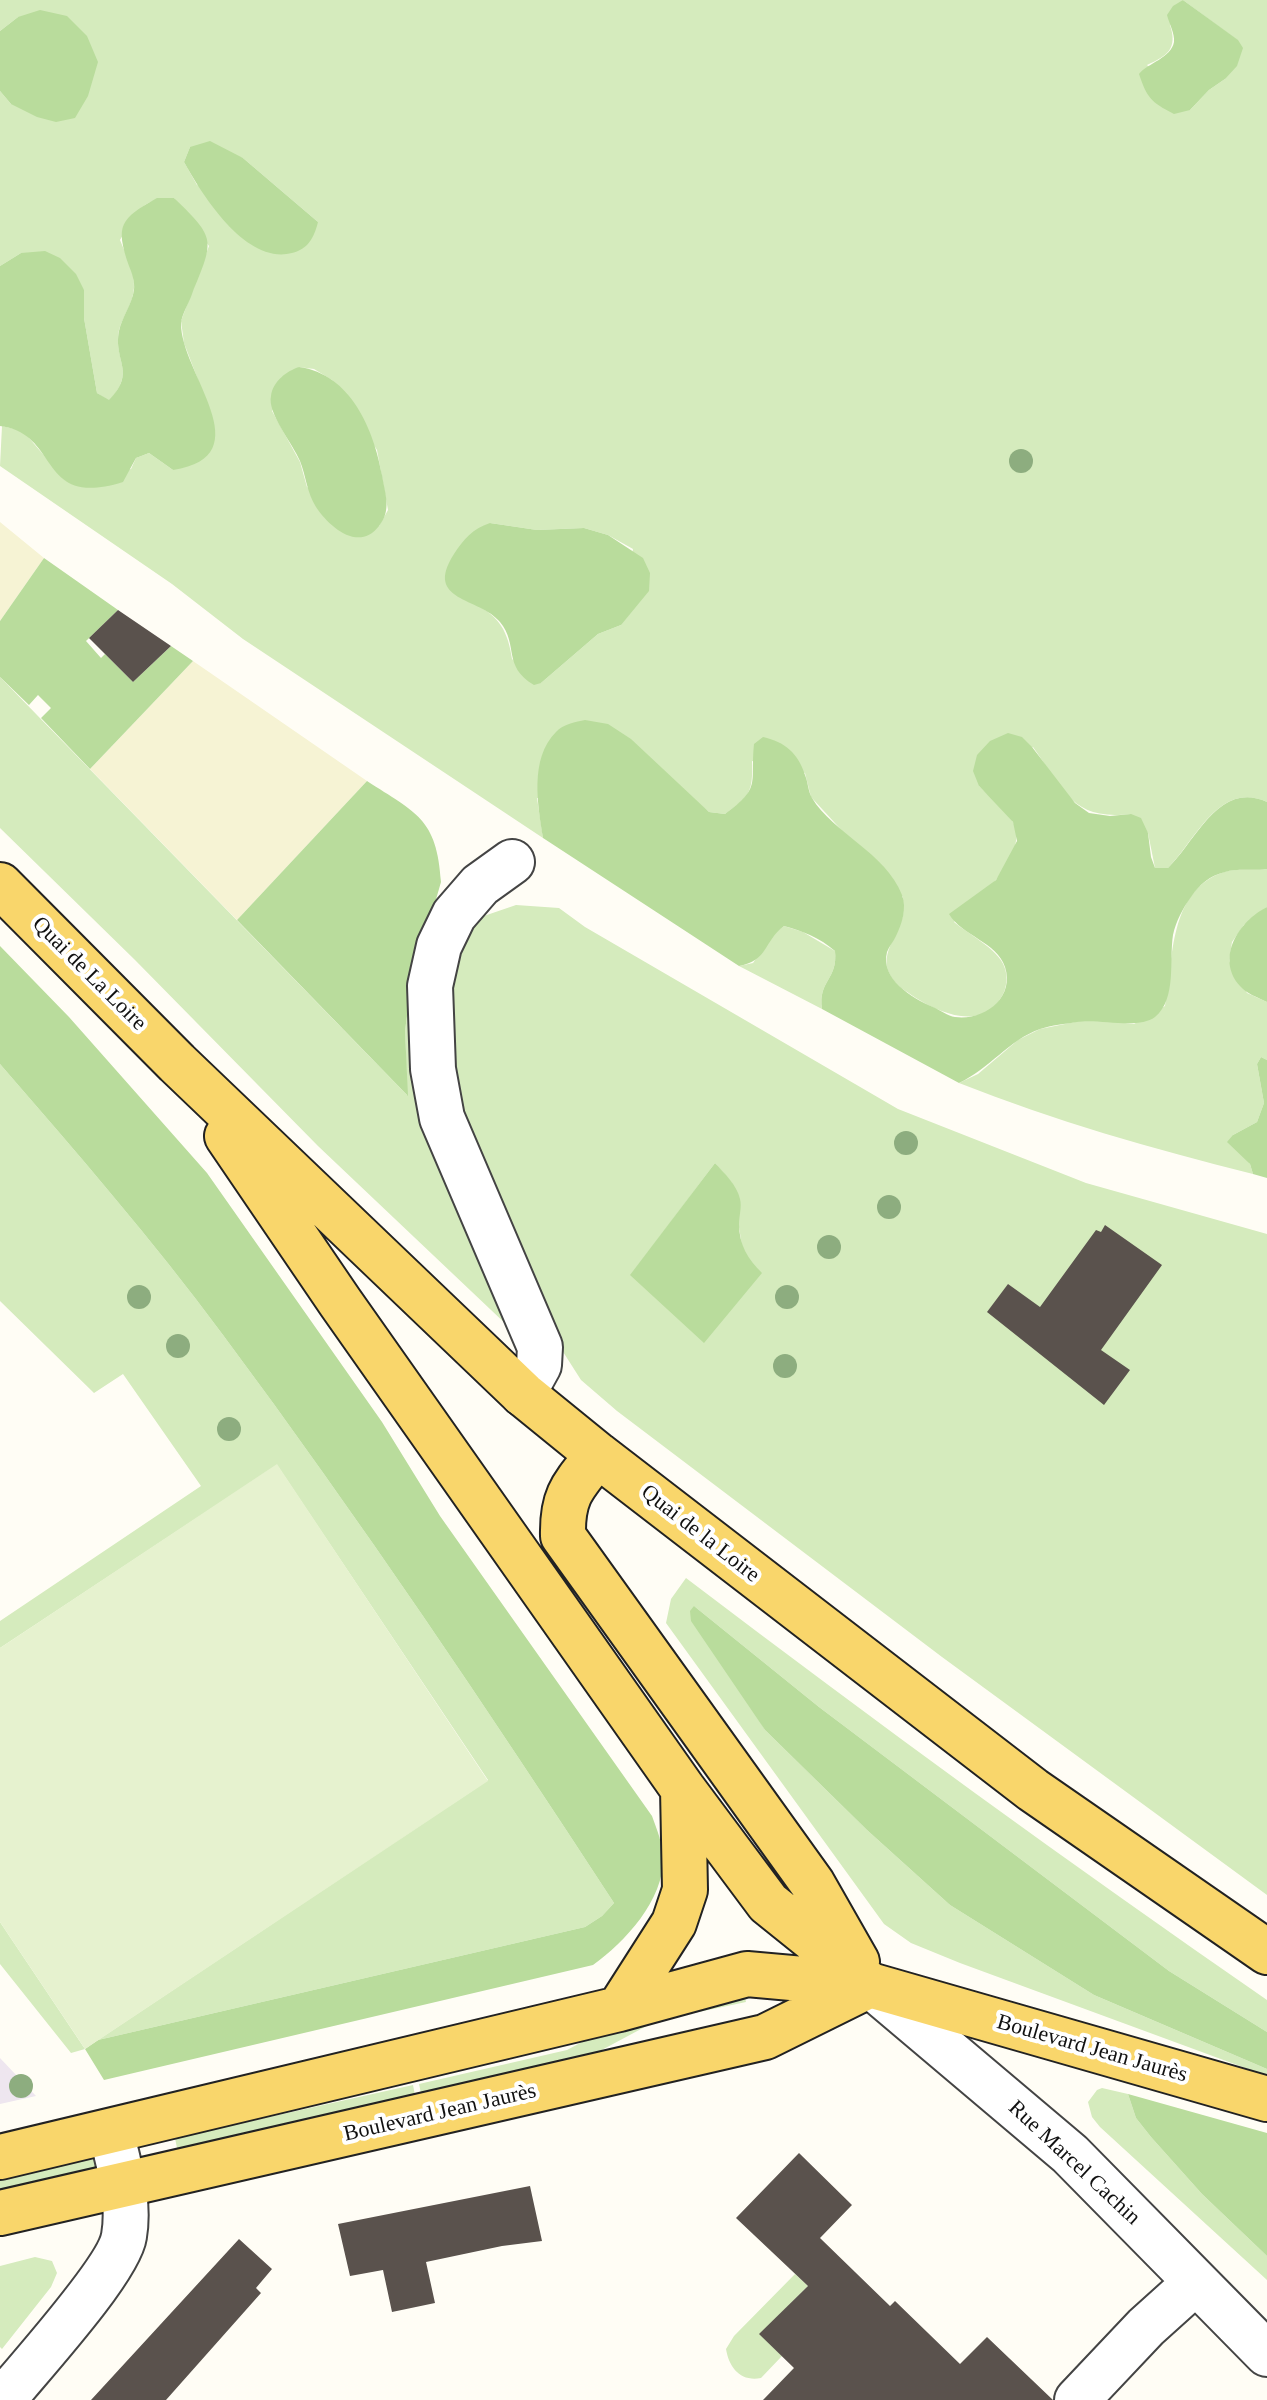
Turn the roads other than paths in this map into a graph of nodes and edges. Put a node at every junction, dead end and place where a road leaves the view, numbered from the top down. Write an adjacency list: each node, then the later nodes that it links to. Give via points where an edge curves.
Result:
1 (512, 862): 4 (street, via 480,885 454,915 439,946 430,986 433,1069 442,1118 540,1347 539,1365)
2 (0, 885): 3 (main road, Quai de La Loire)
3 (177, 1063): 4 (main road, Quai de la Loire); 6 (main road)
4 (523, 1394): 5 (main road, Quai de la Loire)
5 (598, 1455): 7 (main road, Quai de la Loire, via 1033,1790); 8 (main road, via 571,1489 563,1511 563,1536 812,1883)
6 (683, 1789): 8 (main road, via 768,1903); 9 (main road, via 685,1890 674,1923)
7 (1267, 1952)
8 (870, 1985): 9 (main road, Boulevard Jean Jaurès, via 747,1974); 10 (main road, Boulevard Jean Jaurès); 13 (main road, Boulevard Jean Jaurès, via 765,2037); 15 (street, Rue Marcel Cachin, via 1070,2154)
9 (619, 2009): 11 (main road, Boulevard Jean Jaurès)
10 (1267, 2099)
11 (111, 2132): 12 (main road, Boulevard Jean Jaurès); 13 (street)
12 (0, 2157)
13 (124, 2186): 14 (main road, Boulevard Jean Jaurès); 17 (street, via 124,2238 107,2270)
14 (0, 2213)
15 (1196, 2282): 16 (street, Rue Marcel Cachin); 18 (street)
16 (1267, 2354)
17 (3, 2400)
18 (1077, 2400)

